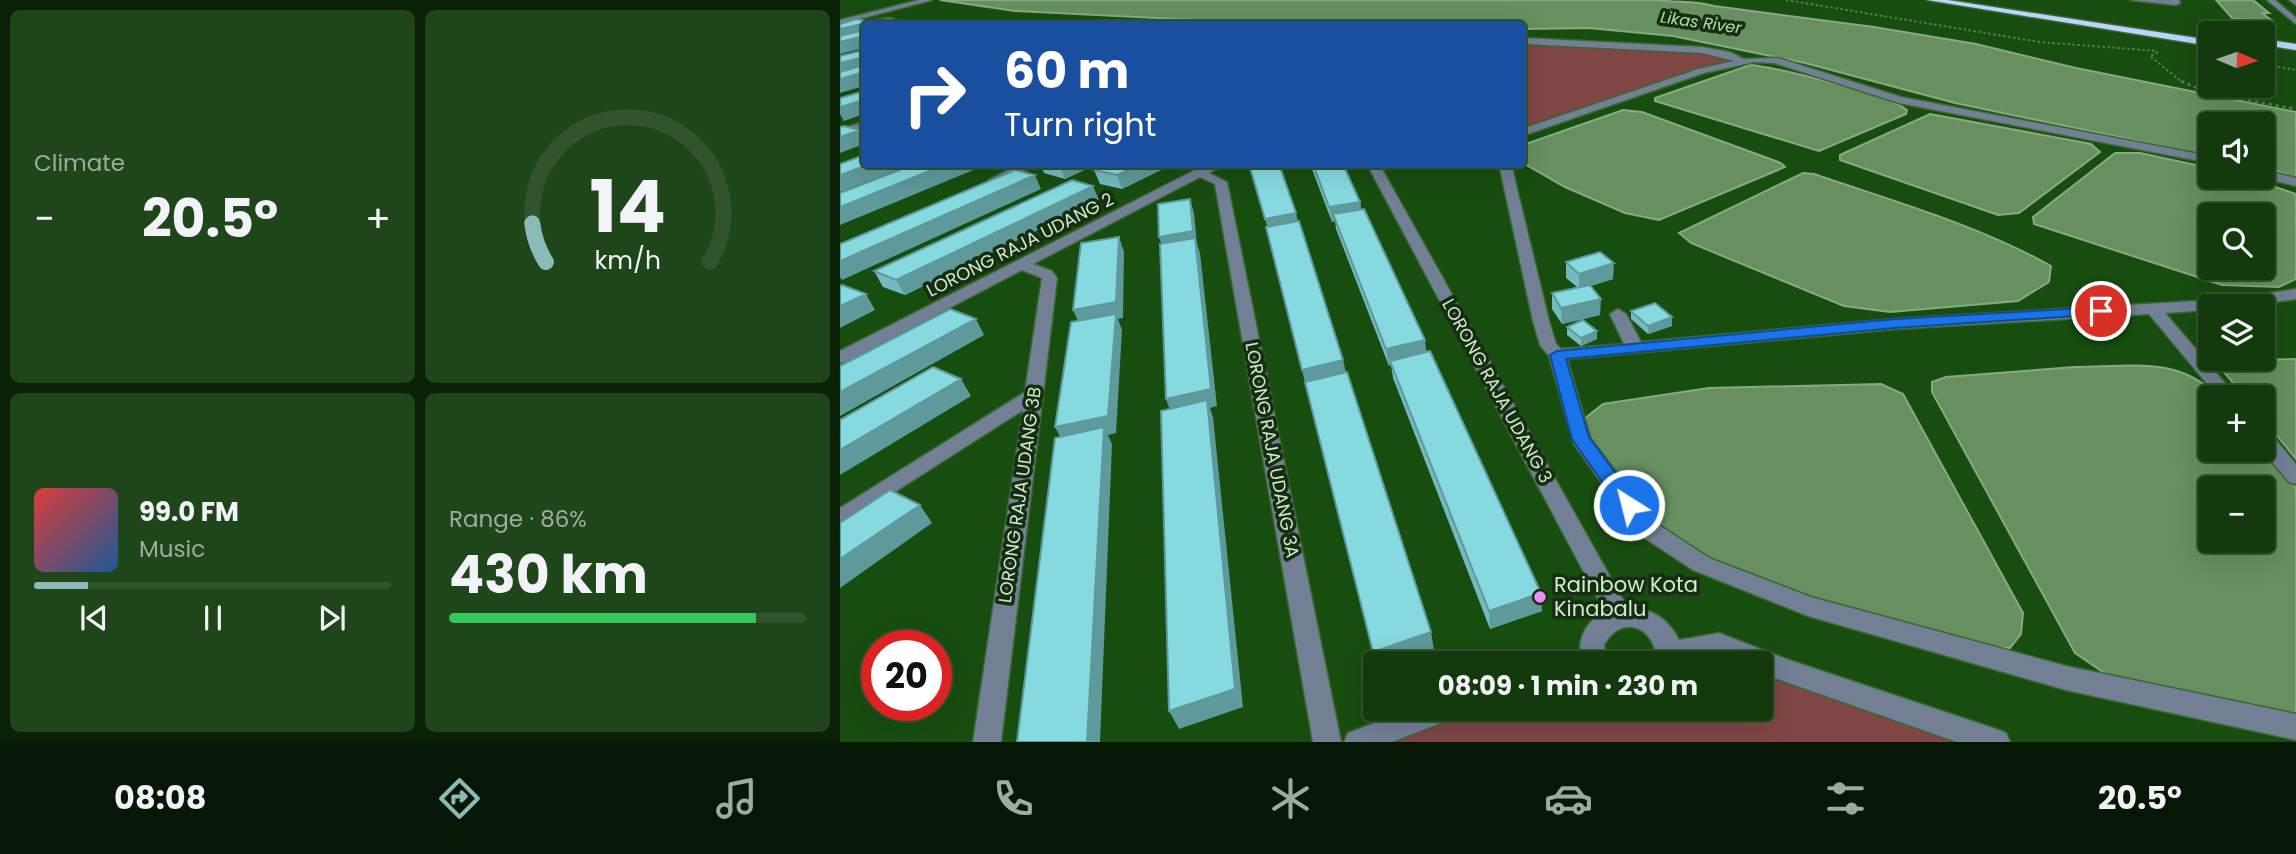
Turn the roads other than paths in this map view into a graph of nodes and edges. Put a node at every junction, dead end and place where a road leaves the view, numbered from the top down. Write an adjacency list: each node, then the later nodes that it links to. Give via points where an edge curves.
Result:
1 (928, 0): 7 (street)
2 (1931, 0): 16 (highway)
3 (1982, 0): 13 (highway)
4 (2134, 0): 5 (street, via 2170,5)
5 (2175, 0)
6 (2271, 0): 10 (street)
7 (904, 3): 8 (street); 9 (street)
8 (840, 15)
9 (840, 22)
10 (2296, 22)
11 (861, 25): 12 (street)
12 (840, 28)
13 (2198, 32)
14 (2296, 40): 17 (highway)
15 (1526, 41): 22 (street, via 1702,50)
16 (2198, 41)
17 (2275, 41)
18 (2275, 43): 19 (highway)
19 (2296, 47)
20 (2275, 54): 21 (highway)
21 (2296, 57)
22 (1742, 61): 24 (street); 26 (street, via 1775,60 1899,100)
23 (861, 126): 25 (street)
24 (1526, 132)
25 (840, 133)
26 (2198, 158)
27 (1022, 168): 33 (street)
28 (1375, 168): 46 (street, LORONG RAJA UDANG 3)
29 (1506, 168): 39 (street, via 1541,321 1548,345)
30 (1209, 169): 34 (street, LORONG RAJA UDANG 2); 55 (street, LORONG RAJA UDANG 3A, via 1221,182)
31 (2275, 177): 32 (street)
32 (2294, 183)
33 (980, 186)
34 (1023, 266): 40 (street, LORONG RAJA UDANG 2); 42 (street, LORONG RAJA UDANG 3B, via 1050,278)
35 (2296, 294): 36 (street, via 2230,304)
36 (2153, 308): 38 (street, via 1895,324); 41 (street)
37 (1618, 314): 38 (street)
38 (1635, 348): 39 (street)
39 (1557, 355): 53 (street, via 1581,439 1645,527 1701,564 1808,606 2053,674)
40 (840, 358)
41 (2218, 385)
42 (1032, 396): 45 (street); 54 (street, LORONG RAJA UDANG 3B)
43 (2275, 452): 44 (street)
44 (2296, 477)
45 (840, 519)
46 (1620, 617): 47 (street, via 1604,624 1591,644); 48 (street, via 1654,625 1666,637)
47 (1592, 651)
48 (1669, 651)
49 (1694, 651): 50 (street, via 1719,644)
50 (1736, 651)
51 (1773, 666): 57 (street)
52 (1413, 721): 56 (street)
53 (2296, 727)
54 (987, 742)
55 (1327, 742)
56 (1358, 742)
57 (1996, 742)

